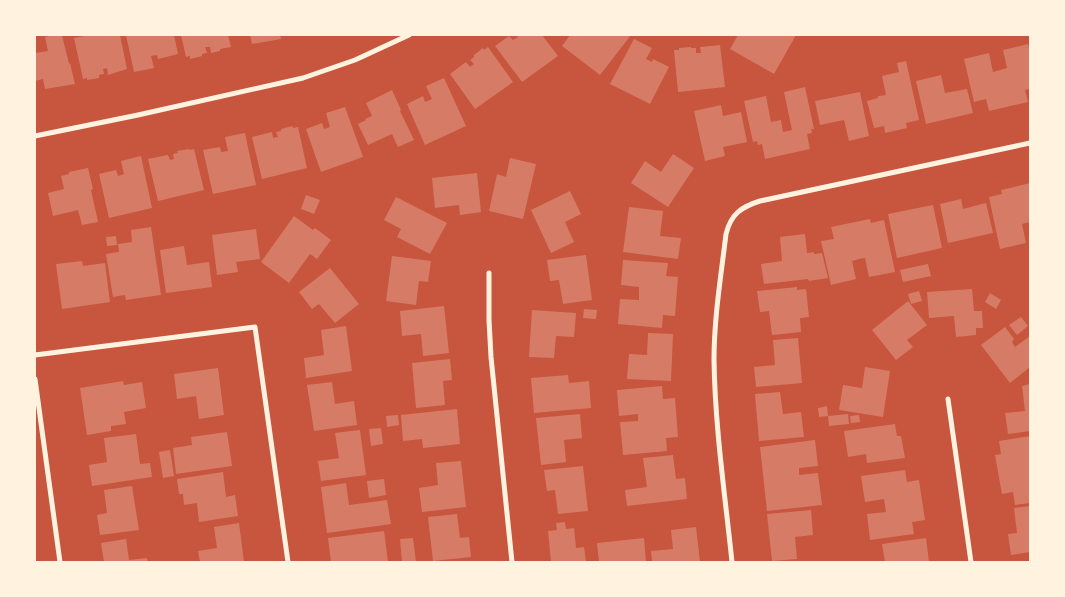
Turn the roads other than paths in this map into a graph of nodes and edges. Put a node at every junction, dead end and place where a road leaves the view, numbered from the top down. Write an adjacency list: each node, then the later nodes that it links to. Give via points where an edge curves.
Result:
1 (409, 35): 2 (street, via 355,60 303,78)
2 (35, 136)
3 (1030, 143): 11 (street, via 760,201 740,210 728,224 714,359)
4 (490, 273): 10 (street, via 490,348)
5 (35, 355): 9 (street, via 255,327)
6 (35, 380): 8 (street)
7 (948, 399): 12 (street)
8 (60, 562)
9 (288, 562)
10 (512, 562)
11 (732, 562)
12 (972, 562)

